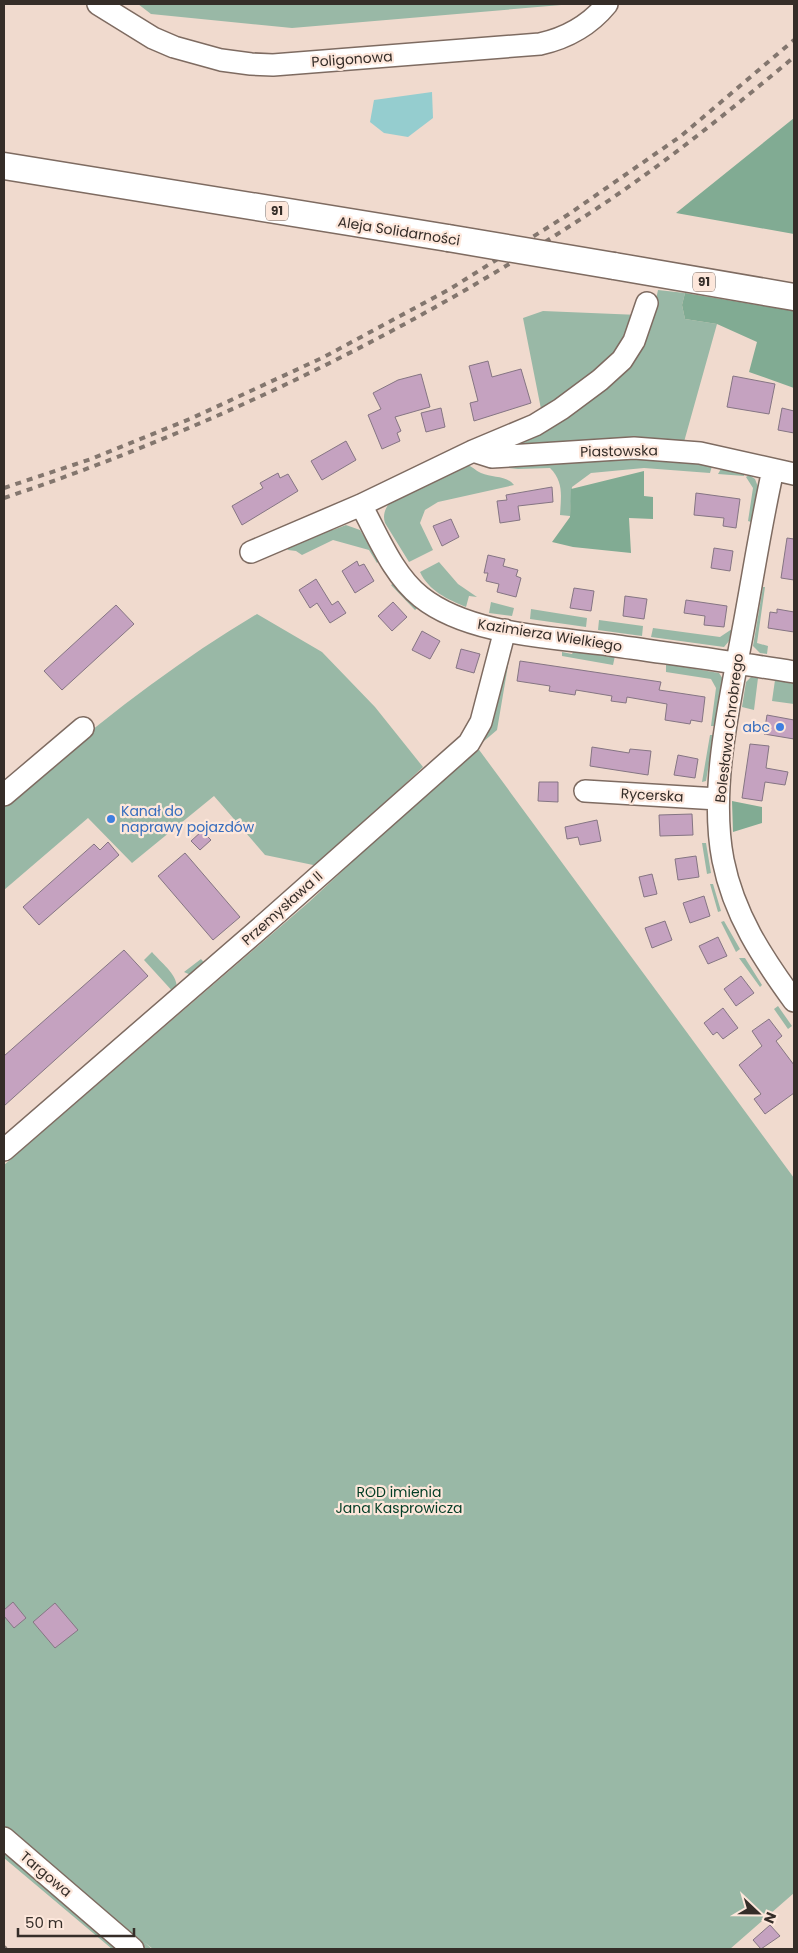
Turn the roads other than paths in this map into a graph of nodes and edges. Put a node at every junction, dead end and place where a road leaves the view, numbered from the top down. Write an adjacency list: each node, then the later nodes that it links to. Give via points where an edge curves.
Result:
1 (98, 4): 2 (street, Poligonowa, via 153,38 174,47 221,60 273,65 540,44 577,30)
2 (607, 4)
3 (4, 166): 4 (main road, Aleja Solidarności / 91, bridge)
4 (794, 297)
5 (647, 303): 6 (street, via 634,341 622,360 600,380 535,425)
6 (473, 451): 7 (street, Piastowska, via 492,457 634,448 700,453); 9 (street)
7 (773, 470): 8 (street, Piastowska); 12 (street, Bolesława Chrobrego)
8 (794, 474)
9 (361, 506): 10 (street); 11 (street, Kazimierza Wielkiego, via 400,574 421,597 461,619)
10 (251, 552)
11 (505, 630): 12 (street, Kazimierza Wielkiego); 19 (street, Przemysława II, via 481,722 469,743)
12 (736, 662): 13 (street, Kazimierza Wielkiego); 17 (street, Bolesława Chrobrego)
13 (794, 672)
14 (84, 728): 16 (street)
15 (585, 790): 17 (street, Rycerska)
16 (4, 795)
17 (718, 799): 18 (street, Bolesława Chrobrego, via 724,861 740,914 759,953)
18 (794, 1001)
19 (4, 1150)
20 (4, 1838): 21 (street, Targowa)
21 (133, 1949)

